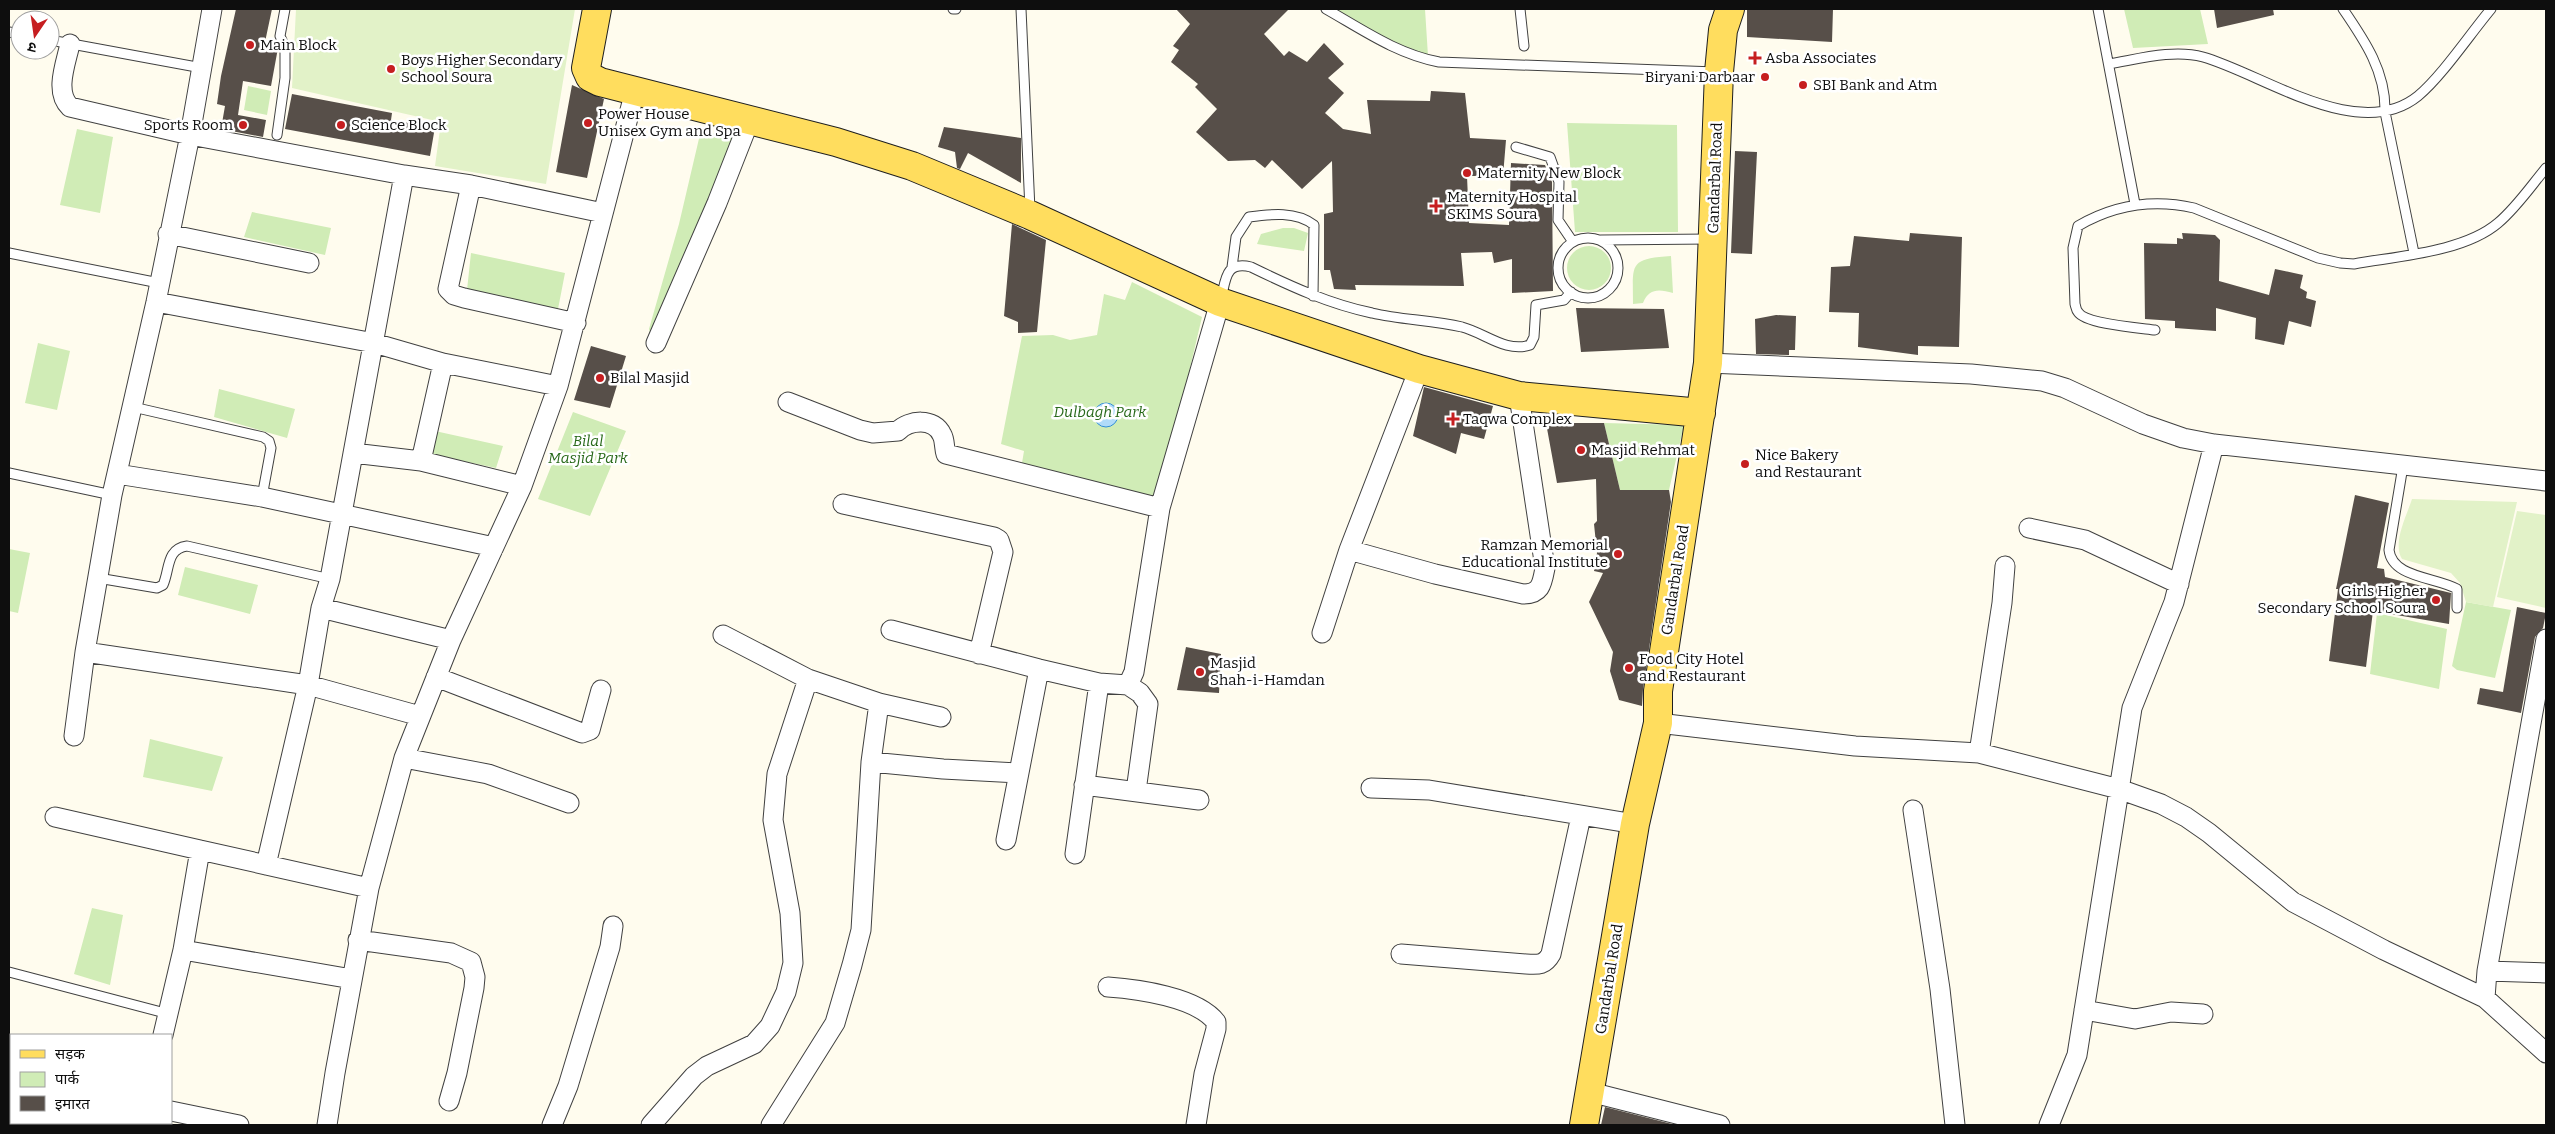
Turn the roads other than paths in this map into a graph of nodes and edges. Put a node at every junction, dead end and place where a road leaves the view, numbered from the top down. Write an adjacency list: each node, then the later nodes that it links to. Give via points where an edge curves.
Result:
1 (212, 9): 17 (street)
2 (285, 9): 23 (lane, via 280,36 285,47 285,78)
3 (597, 9): 19 (main road, via 587,62 590,77)
4 (953, 9): 5 (lane)
5 (956, 9)
6 (1021, 9): 30 (lane)
7 (1326, 9): 18 (lane, via 1398,51 1439,62)
8 (1520, 9): 15 (lane)
9 (2098, 9): 16 (lane)
10 (2343, 9): 20 (lane, via 2370,50 2377,67 2385,95)
11 (2491, 9): 20 (lane, via 2416,97)
12 (1722, 16): 18 (main road, Gandarbal Road)
13 (60, 42): 14 (lane)
14 (70, 44): 17 (lane); 22 (street, via 61,93 70,107)
15 (1524, 46)
16 (2109, 64): 20 (lane, via 2177,53 2203,57 2332,108 2360,113); 28 (lane)
17 (202, 68): 22 (street)
18 (1719, 72): 32 (main road, Gandarbal Road)
19 (635, 91): 21 (main road); 29 (street)
20 (2385, 112): 36 (lane)
21 (750, 119): 30 (main road, via 912,166); 46 (street)
22 (190, 135): 26 (street); 31 (street)
23 (277, 135)
24 (1516, 147): 34 (lane, via 1550,157 1559,182 1558,220)
25 (2546, 168): 36 (lane, via 2488,231 2464,242)
26 (404, 175): 27 (street); 45 (street)
27 (471, 185): 29 (street); 43 (street, via 448,289 464,298)
28 (2135, 204): 36 (lane, via 2173,203 2194,208 2318,258 2340,263 2354,264); 44 (lane, via 2078,226 2073,248 2075,304 2078,313 2085,318)
29 (603, 213): 43 (street)
30 (1030, 216): 42 (main road)
31 (168, 234): 37 (street); 40 (street)
32 (1713, 239): 33 (lane); 48 (main road, Gandarbal Road)
33 (1601, 240): 34 (lane, via 1582,238); 39 (lane, via 1609,246 1618,263 1615,282 1608,290 1590,297)
34 (1573, 242): 39 (lane, via 1560,257 1558,267 1564,285)
35 (9, 253): 40 (lane)
36 (2414, 253)
37 (309, 263)
38 (1232, 267): 41 (lane, via 1251,267); 41 (lane, via 1236,237 1249,216 1280,214 1306,218 1314,225); 42 (lane)
39 (1572, 292): 41 (lane, via 1564,300 1536,305 1534,337 1530,345 1520,348 1463,328 1373,314)
40 (158, 293): 45 (street); 53 (street)
41 (1313, 296)
42 (1220, 302): 49 (main road); 66 (street)
43 (576, 323): 50 (street)
44 (2155, 330)
45 (374, 343): 47 (street); 56 (street)
46 (656, 343)
47 (443, 363): 50 (street); 57 (street)
48 (1708, 363): 54 (main road, Gandarbal Road); 55 (street, via 1980,374 2042,381 2065,388 2143,424 2183,438)
49 (1419, 369): 51 (main road); 70 (street)
50 (558, 386): 62 (street)
51 (1519, 396): 54 (main road); 70 (street, via 1545,568 1540,590 1523,594)
52 (788, 402): 66 (street, via 873,433 898,431 904,425 916,422 927,423 943,436 946,454)
53 (132, 407): 60 (street); 64 (lane, via 269,441 271,448)
54 (1701, 413): 94 (main road, Gandarbal Road, via 1658,691)
55 (2214, 444): 58 (street); 74 (street)
56 (353, 453): 57 (street); 67 (street)
57 (421, 461): 62 (street)
58 (2403, 466): 61 (street); 76 (lane, via 2389,557 2400,569 2457,589)
59 (9, 473): 63 (lane)
60 (117, 474): 63 (street); 64 (street)
61 (2546, 481)
62 (522, 486): 69 (street)
63 (112, 495): 72 (street)
64 (262, 497): 67 (street)
65 (843, 504): 83 (street, via 999,540 1003,552)
66 (1160, 508): 89 (street, via 1134,672)
67 (341, 515): 69 (street); 73 (street)
68 (2029, 528): 74 (street, via 2084,540)
69 (494, 547): 81 (street)
70 (1349, 550): 78 (street)
71 (2005, 566): 96 (street)
72 (98, 578): 73 (lane, via 157,588 163,585 173,552 186,546); 82 (street)
73 (330, 579): 75 (street)
74 (2179, 584): 102 (street, via 2160,642 2132,708)
75 (321, 608): 81 (street); 88 (street)
76 (2457, 608)
77 (891, 630): 83 (street)
78 (1322, 633)
79 (723, 635): 86 (street)
80 (2546, 639): 119 (street)
81 (451, 640): 85 (street)
82 (86, 652): 88 (street); 95 (street)
83 (979, 654): 84 (street)
84 (1039, 669): 87 (street); 99 (street)
85 (436, 677): 90 (street, via 582,733 590,730); 92 (street)
86 (808, 679): 91 (street); 136 (street, via 777,774 773,820 790,913 793,962 786,992 770,1026 754,1044 707,1066 694,1076)
87 (1099, 682): 89 (street); 100 (street)
88 (308, 685): 92 (street); 113 (street)
89 (1128, 685): 103 (street, via 1148,704)
90 (601, 690)
91 (879, 703): 93 (street); 98 (street)
92 (420, 716): 97 (street)
93 (941, 716)
94 (1658, 723): 96 (street, via 1855,746); 109 (main road, Gandarbal Road)
95 (74, 736)
96 (1979, 753): 102 (street)
97 (404, 758): 105 (street, via 488,774); 114 (street)
98 (871, 762): 99 (street); 137 (street, via 861,930 844,996 835,1023)
99 (1019, 773): 110 (street)
100 (1084, 785): 103 (street); 112 (street)
101 (1371, 788): 108 (street, via 1429,790)
102 (2119, 789): 124 (street, via 2186,817 2292,902); 125 (street)
103 (1136, 791): 104 (street)
104 (1199, 800)
105 (569, 803)
106 (1913, 810): 141 (street, via 1940,989)
107 (55, 816): 111 (street)
108 (1582, 816): 109 (street); 118 (street, via 1552,954 1546,962 1541,965)
109 (1635, 824): 130 (main road, Gandarbal Road)
110 (1006, 840)
111 (200, 850): 113 (street); 117 (street)
112 (1075, 854)
113 (266, 865): 114 (street)
114 (369, 888): 116 (street)
115 (612, 926): 135 (street, via 610,947 568,1086)
116 (358, 940): 122 (street); 131 (street, via 451,953 471,962 474,988 457,1074)
117 (183, 950): 122 (street); 126 (street)
118 (1401, 954)
119 (2487, 971): 121 (street); 124 (street)
120 (9, 972): 126 (lane)
121 (2546, 973)
122 (352, 979): 134 (street)
123 (1108, 987): 138 (street, via 1154,992 1202,1010 1216,1022)
124 (2485, 998): 129 (street)
125 (2084, 1010): 127 (street, via 2135,1019 2171,1012); 142 (street, via 2077,1055)
126 (169, 1014): 128 (street)
127 (2203, 1014)
128 (163, 1034)
129 (2546, 1053)
130 (1590, 1092): 139 (main road, Gandarbal Road); 140 (street)
131 (448, 1101)
132 (172, 1111): 133 (street)
133 (239, 1125)
134 (327, 1125)
135 (552, 1125)
136 (651, 1125)
137 (771, 1125)
138 (1196, 1125)
139 (1584, 1125)
140 (1720, 1125)
141 (1955, 1125)
142 (2048, 1125)

